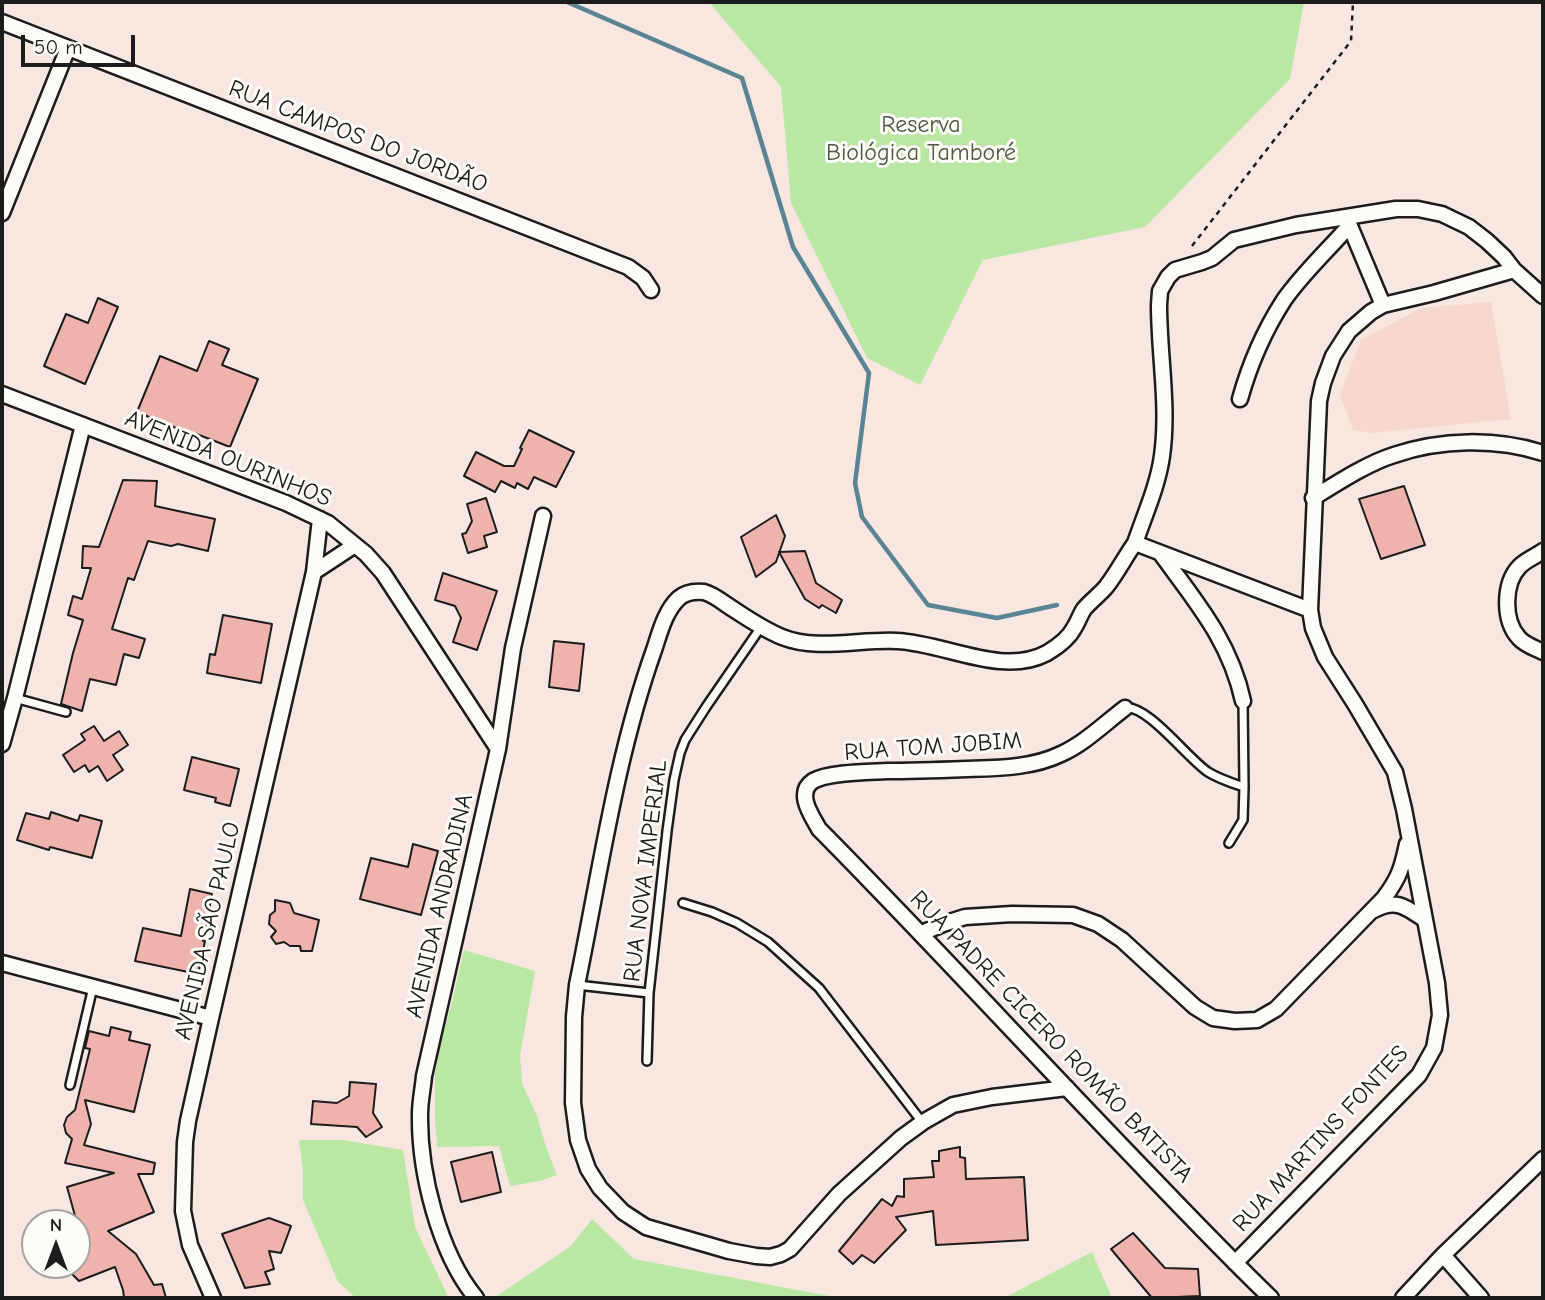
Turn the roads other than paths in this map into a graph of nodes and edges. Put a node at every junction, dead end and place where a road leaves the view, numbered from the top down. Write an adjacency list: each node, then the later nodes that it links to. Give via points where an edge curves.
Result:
1 (2, 22): 2 (street, RUA CAMPOS DO JORDÃO)
2 (68, 48): 3 (street); 6 (street, RUA CAMPOS DO JORDÃO, via 628,267)
3 (2, 213)
4 (1347, 222): 5 (street, via 1396,209 1442,214 1469,227); 8 (street); 10 (street, via 1265,331); 16 (street, via 1281,228 1234,240 1212,258 1175,270 1168,277 1158,305 1162,454)
5 (1514, 270): 7 (street); 8 (street, RUA MARTINS FONTES)
6 (651, 290)
7 (1543, 296)
8 (1383, 305): 13 (street, RUA MARTINS FONTES, via 1349,331 1322,383)
9 (2, 394): 11 (street, AVENIDA OURINHOS)
10 (1240, 399)
11 (83, 425): 15 (street, AVENIDA OURINHOS); 24 (street)
12 (1543, 453): 13 (street, via 1500,443 1429,447 1394,455)
13 (1313, 498): 21 (street, RUA MARTINS FONTES)
14 (543, 516): 29 (street, AVENIDA ANDRADINA, via 513,648)
15 (320, 519): 17 (street, AVENIDA OURINHOS); 20 (street, AVENIDA SÃO PAULO)
16 (1135, 543): 19 (street); 22 (street, via 1073,631 1045,654 1028,660 981,659 896,641 800,641)
17 (355, 545): 20 (street); 29 (street, AVENIDA OURINHOS, via 383,573)
18 (1543, 551): 23 (street, via 1519,566 1506,604 1519,639)
19 (1161, 552): 21 (street); 25 (street, via 1211,622 1238,678)
20 (314, 572): 42 (street, AVENIDA SÃO PAULO)
21 (1310, 610): 32 (street, RUA MARTINS FONTES, via 1325,657 1395,772)
22 (762, 626): 39 (street, via 707,592 682,595 666,616 645,675 617,786); 41 (lane, RUA NOVA IMPERIAL, via 680,753)
23 (1543, 652)
24 (8, 696): 27 (lane); 28 (street)
25 (1243, 701): 30 (lane)
26 (1125, 708): 30 (lane, RUA TOM JOBIM, via 1145,713 1208,772); 31 (street, RUA TOM JOBIM, via 1060,755 1029,765 830,776 807,787)
27 (66, 712)
28 (2, 744)
29 (498, 749): 51 (street, AVENIDA ANDRADINA, via 424,1076 420,1113 423,1156 443,1240)
30 (1244, 787): 33 (lane, via 1242,820)
31 (806, 802): 37 (street, RUA PADRE CICERO ROMÃO BATISTA, via 819,828)
32 (1409, 835): 35 (street, via 1397,880); 36 (street, RUA MARTINS FONTES)
33 (1230, 843)
34 (683, 903): 46 (lane, via 737,923 768,942 819,988)
35 (1364, 917): 36 (street, via 1391,903 1409,908); 37 (street, via 1276,1009 1258,1020 1235,1021 1213,1018 1195,1007 1122,940 1073,915 965,917)
36 (1425, 920): 49 (street, RUA MARTINS FONTES, via 1440,1015 1434,1048 1419,1075)
37 (922, 933): 45 (street, RUA PADRE CICERO ROMÃO BATISTA)
38 (2, 963): 40 (street)
39 (577, 985): 41 (lane); 46 (street, via 573,1103 578,1140 600,1188 646,1227 729,1251 770,1257 781,1254 839,1194)
40 (93, 987): 42 (street); 44 (lane)
41 (649, 993): 43 (lane, RUA NOVA IMPERIAL)
42 (211, 1018): 50 (street, AVENIDA SÃO PAULO, via 188,1121 183,1211 190,1245)
43 (647, 1061)
44 (70, 1085)
45 (1067, 1088): 46 (street, via 953,1105); 49 (street, RUA PADRE CICERO ROMÃO BATISTA)
46 (923, 1122)
47 (1543, 1159): 48 (street)
48 (1443, 1255): 53 (street); 54 (street)
49 (1235, 1264): 52 (street, RUA PADRE CICERO ROMÃO BATISTA)
50 (213, 1298)
51 (476, 1298)
52 (1271, 1298)
53 (1403, 1298)
54 (1481, 1298)

